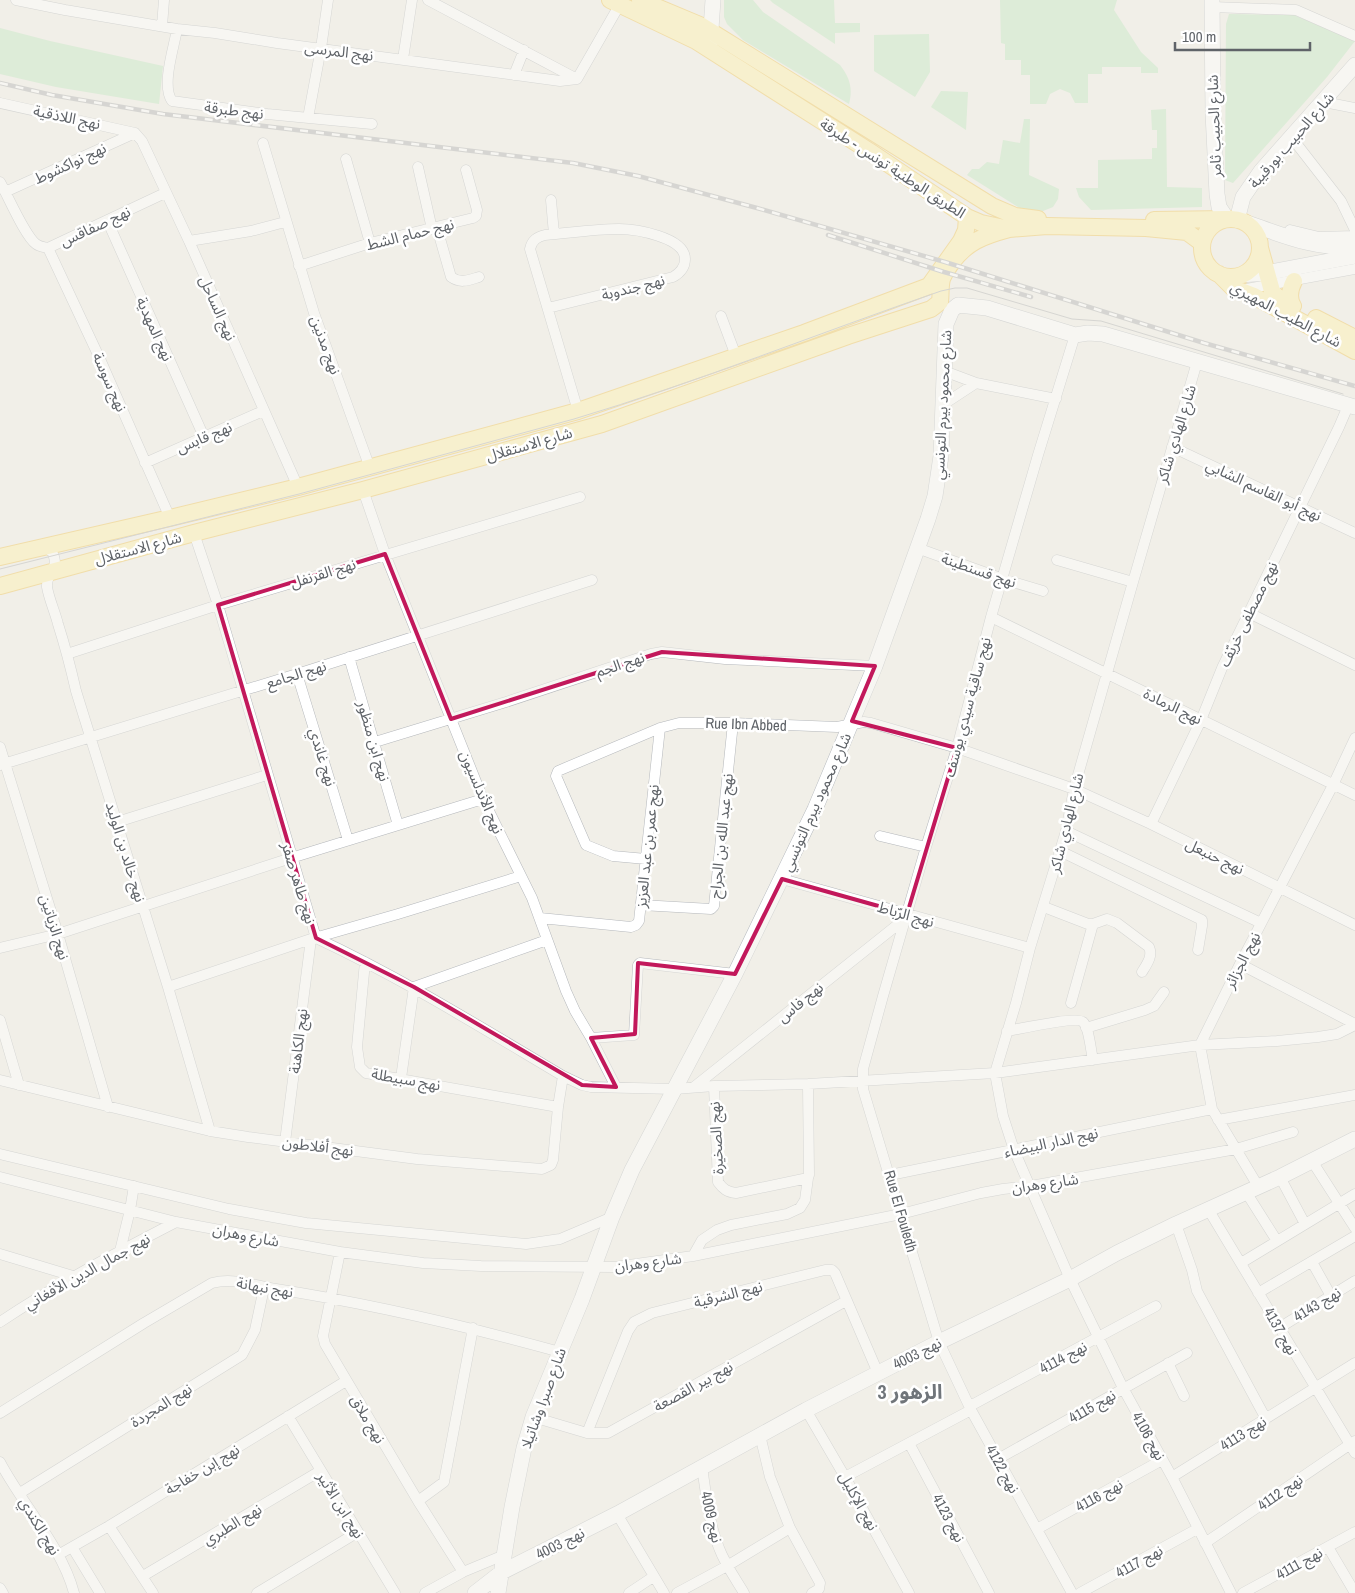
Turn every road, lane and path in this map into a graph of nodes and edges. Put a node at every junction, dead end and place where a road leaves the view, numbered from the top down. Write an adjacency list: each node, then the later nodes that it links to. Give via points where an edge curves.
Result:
1 (16, 0): 11 (street, نهج المرسى)
2 (164, 0): 11 (street)
3 (328, 0): 16 (street)
4 (412, 0): 18 (street)
5 (428, 0): 17 (street)
6 (640, 0): 13 (main road, الطريق الوطنية تونس - طبرقة)
7 (703, 0): 13 (main road)
8 (713, 0): 13 (main road)
9 (615, 2): 15 (main road, الطريق الوطنية تونس - طبرقة); 21 (street)
10 (1212, 4): 14 (street, via 1296,10); 44 (main road, شارع الحبيب ثامر, via 1216,194 1218,207)
11 (162, 26): 12 (street, نهج المرسى)
12 (178, 29): 16 (street, نهج المرسى); 27 (street, نهج طبرقة, via 166,86 172,101)
13 (707, 29): 15 (main road); 22 (main road, الطريق الوطنية تونس - طبرقة)
14 (1355, 36)
15 (701, 45): 25 (main road, الطريق الوطنية تونس - طبرقة)
16 (321, 48): 18 (street, نهج المرسى); 27 (street)
17 (524, 50): 20 (street); 21 (street)
18 (402, 59): 20 (street, نهج المرسى)
19 (1355, 65): 23 (main road, شارع الحبيب بورقيبة)
20 (514, 75): 21 (street, نهج المرسى, via 560,81)
21 (577, 79)
22 (810, 92): 25 (main road); 30 (main road, الطريق الوطنية تونس - طبرقة)
23 (1324, 102): 26 (street); 31 (main road, شارع الحبيب بورقيبة)
24 (0, 103): 29 (street, نهج اللاذقية)
25 (799, 108): 33 (main road, الطريق الوطنية تونس - طبرقة)
26 (1355, 108)
27 (308, 118): 28 (street, نهج طبرقة)
28 (372, 124)
29 (134, 133): 39 (street, نهج نواكشوط); 40 (street, نهج الساحل, via 142,141)
30 (880, 135): 33 (main road); 37 (main road, الطريق الوطنية تونس - طبرقة)
31 (1292, 138): 44 (main road, شارع الحبيب بورقيبة, via 1250,185); 49 (street, via 1341,201)
32 (263, 144): 46 (street, نهج مدنين)
33 (869, 151): 41 (main road, الطريق الوطنية تونس - طبرقة)
34 (346, 159): 53 (street)
35 (418, 167): 48 (street)
36 (466, 170): 48 (street, نهج حمام الشط, via 476,216)
37 (946, 177): 41 (main road); 44 (main road, الطريق الوطنية تونس - طبرقة, via 997,209 1029,219)
38 (0, 182): 39 (street)
39 (6, 192): 56 (street, نهج صفاقس, via 28,235 34,243)
40 (165, 193): 45 (street, نهج صفاقس); 52 (street, نهج الساحل)
41 (935, 194): 43 (main road, الطريق الوطنية تونس - طبرقة)
42 (551, 200): 50 (street)
43 (967, 217): 47 (main road, الطريق الوطنية تونس - طبرقة); 71 (main road, شارع الاستقلال, via 961,241 929,286)
44 (1236, 217): 51 (street, via 1249,216 1319,237); 54 (main road, via 1216,223); 55 (main road, via 1310,244); 57 (main road, via 1257,235)
45 (107, 220): 56 (street, نهج صفاقس); 80 (street, نهج المهدية)
46 (285, 222): 52 (street); 59 (street, نهج مدنين)
47 (1009, 228): 54 (main road, الطريق الوطنية تونس - طبرقة, via 1146,228 1187,232); 85 (main road, شارع الاستقلال, via 969,244 958,253 944,272 940,302 931,309 602,424)
48 (434, 229): 53 (street, نهج حمام الشط); 61 (street, via 452,277 464,281)
49 (1355, 230)
50 (554, 234): 66 (street, نهج جندوبة, via 538,236 530,249); 66 (street, نهج جندوبة, via 631,230 670,240 681,248 685,258 682,270 672,277)
51 (1355, 236)
52 (189, 242): 78 (street, نهج الساحل)
53 (370, 243): 59 (street, نهج حمام الشط)
54 (1202, 243): 64 (main road, via 1204,259 1210,269)
55 (1355, 246)
56 (48, 248): 82 (street, نهج سوسة)
57 (1260, 248): 62 (main road, شارع الطيب المهيري); 64 (main road, via 1254,264)
58 (1355, 256): 62 (main road)
59 (299, 266): 83 (street, نهج مدنين)
60 (1355, 269): 63 (street)
61 (479, 277)
62 (1268, 279): 63 (street); 64 (main road); 65 (main road, شارع الطيب المهيري, via 1276,296)
63 (1294, 281): 65 (main road, via 1290,293)
64 (1238, 282): 70 (main road, شارع الطيب المهيري, via 1254,296)
65 (1293, 306): 69 (main road, شارع الطيب المهيري)
66 (548, 308): 79 (street, نهج جندوبة)
67 (721, 316): 71 (street)
68 (1075, 335): 72 (main road, via 1102,334); 73 (main road, شارع محمود بيرم التونسي, via 983,307 958,305 946,324); 75 (street, نهج ساقية سيدي يوسف)
69 (1355, 338)
70 (1355, 351)
71 (736, 356): 79 (main road, شارع الاستقلال)
72 (1197, 362): 77 (main road); 81 (street, شارع الهادي شاكر)
73 (944, 371): 74 (street); 76 (main road, شارع محمود بيرم التونسي)
74 (976, 384): 75 (street); 76 (street)
75 (1056, 400): 97 (street, نهج ساقية سيدي يوسف)
76 (944, 404): 92 (main road, شارع محمود بيرم التونسي, via 939,477)
77 (1351, 406): 87 (street, نهج مصطفى خريّف)
78 (263, 411): 80 (street, نهج قابس); 84 (street, نهج الساحل)
79 (578, 411): 83 (main road, شارع الاستقلال)
80 (204, 437): 82 (street, نهج قابس)
81 (1172, 447): 87 (street, نهج أبو القاسم الشابي); 99 (street, شارع الهادي شاكر)
82 (145, 462): 88 (street, نهج سوسة)
83 (370, 468): 84 (main road, شارع الاستقلال)
84 (298, 487): 88 (main road, شارع الاستقلال)
85 (363, 490): 89 (main road, شارع الاستقلال); 93 (street, نهج الأندلسيون)
86 (580, 496): 93 (street, نهج القرنفل)
87 (1299, 507): 90 (street, نهج أبو القاسم الشابي); 103 (street, نهج مصطفى خريّف)
88 (170, 518): 91 (main road, شارع الاستقلال)
89 (194, 533): 96 (main road, شارع الاستقلال); 102 (street, نهج طاهر صفر)
90 (1355, 533)
91 (42, 546): 94 (main road, شارع الاستقلال); 96 (street, نهج خالد بن الوليد, via 50,549 55,557)
92 (917, 548): 97 (street, نهج قسنطينة); 109 (main road, شارع محمود بيرم التونسي)
93 (384, 554): 102 (street, نهج القرنفل); 105 (street, نهج الأندلسيون)
94 (0, 557)
95 (1057, 560): 99 (street)
96 (51, 573): 100 (main road, شارع الاستقلال); 106 (street, نهج خالد بن الوليد, via 47,581 48,590)
97 (1003, 579): 101 (street, نهج قسنطينة); 104 (street, نهج ساقية سيدي يوسف)
98 (592, 580): 105 (street, نهج الجامع)
99 (1132, 582): 110 (street, شارع الهادي شاكر)
100 (0, 586)
101 (1043, 591)
102 (218, 605): 106 (street, نهج القرنفل); 112 (street, نهج طاهر صفر)
103 (1250, 613): 108 (street); 114 (street, نهج مصطفى خريّف, via 1222,668)
104 (992, 617): 110 (street, نهج الرمادة); 122 (street, نهج ساقية سيدي يوسف)
105 (418, 636): 107 (street, نهج الجامع); 113 (street, نهج الأندلسيون)
106 (67, 654): 118 (street, نهج خالد بن الوليد)
107 (349, 657): 111 (street, نهج الجامع); 120 (street, نهج ابن منظور)
108 (1355, 665)
109 (874, 666): 113 (street, نهج الجم, via 662,652); 116 (main road, شارع محمود بيرم التونسي)
110 (1107, 673): 114 (street, نهج الرمادة); 126 (street, شارع الهادي شاكر)
111 (297, 674): 112 (street, نهج الجامع); 134 (street, نهج غاندي)
112 (242, 690): 118 (street, نهج الجامع); 124 (street, نهج طاهر صفر)
113 (451, 719): 120 (street, نهج الجم); 128 (street, نهج الأندلسيون)
114 (1201, 720): 125 (street, نهج الرمادة); 130 (street, نهج مصطفى خريّف)
115 (734, 723): 116 (street, Rue Ibn Abbed); 117 (street, Rue Ibn Abbed, via 679,723); 142 (street, نهج عبد الله بن الجراح, via 714,906 710,909)
116 (850, 725): 122 (street, Rue Ibn Abbed, via 871,722); 140 (main road, شارع محمود بيرم التونسي)
117 (660, 728): 138 (street, نهج عمر بن عبد العزيز); 138 (street, Rue Ibn Abbed, via 560,769 556,776 586,845 612,856)
118 (92, 738): 123 (street, نهج الجامع); 129 (street, نهج خالد بن الوليد)
119 (1355, 738): 125 (street, نهج الجزائر)
120 (375, 742): 131 (street, نهج ابن منظور)
121 (0, 747): 123 (street, نهج الزياتين)
122 (957, 748): 126 (street, Rue Ibn Abbed); 135 (street, نهج ساقية سيدي يوسف)
123 (2, 764): 150 (street, نهج الزياتين)
124 (267, 775): 129 (street); 137 (street, نهج طاهر صفر)
125 (1333, 785): 127 (street, نهج الرمادة); 141 (street, نهج الجزائر)
126 (1074, 789): 130 (street, نهج حنبعل); 132 (street, شارع الهادي شاكر)
127 (1355, 796)
128 (483, 799): 131 (street); 139 (street, نهج الأندلسيون)
129 (117, 822): 143 (street, نهج خالد بن الوليد)
130 (1151, 824): 141 (street, نهج حنبعل)
131 (398, 825): 134 (street)
132 (1066, 832): 136 (street, شارع الهادي شاكر); 147 (street)
133 (880, 836): 135 (street)
134 (348, 840): 137 (street)
135 (926, 847): 145 (street, نهج ساقية سيدي يوسف)
136 (1060, 851): 144 (street, شارع الهادي شاكر); 155 (street, via 1202,920)
137 (291, 858): 143 (street); 151 (street, نهج طاهر صفر)
138 (646, 859): 142 (street, نهج عمر بن عبد العزيز)
139 (521, 876): 146 (street, نهج الأندلسيون); 151 (street)
140 (782, 879): 145 (street, نهج الرّباط); 159 (main road, شارع محمود بيرم التونسي)
141 (1279, 888): 147 (street, نهج الجزائر); 149 (street, نهج حنبعل)
142 (642, 905): 146 (street, نهج عمر بن عبد العزيز, via 639,921 631,927)
143 (143, 906): 150 (street); 161 (street, نهج خالد بن الوليد)
144 (1044, 907): 148 (street); 154 (street, شارع الهادي شاكر)
145 (906, 916): 154 (street, نهج الرّباط); 175 (street, نهج ساقية سيدي يوسف); 180 (street, نهج فاس)
146 (540, 918): 152 (street, نهج الأندلسيون)
147 (1261, 923): 157 (street, نهج الجزائر)
148 (1093, 924): 158 (street, via 1112,920 1146,943 1152,952); 163 (street)
149 (1355, 925)
150 (58, 934): 153 (street); 183 (street, نهج الزياتين)
151 (313, 939): 156 (street, نهج طاهر صفر); 161 (street); 190 (street, نهج الكاهنة)
152 (547, 940): 160 (street); 168 (street, نهج الأندلسيون, via 566,991)
153 (0, 948)
154 (1030, 948): 167 (street, شارع الهادي شاكر)
155 (1198, 950)
156 (366, 962): 160 (street, نهج طاهر صفر); 173 (street, نهج سبيطلة, via 357,1047 360,1067 366,1073)
157 (1240, 964): 165 (street); 169 (street, نهج الجزائر)
158 (1142, 972)
159 (735, 974): 168 (street, via 640,963 634,1036); 181 (main road, شارع محمود بيرم التونسي)
160 (414, 987): 172 (street, نهج طاهر صفر); 173 (street)
161 (168, 988): 187 (street, نهج خالد بن الوليد)
162 (1164, 992): 166 (street, via 1154,1006)
163 (1072, 1003)
164 (0, 1020): 177 (street)
165 (1355, 1025): 169 (street, نهج طاهر صفر, via 1337,1034 1318,1037)
166 (1086, 1028): 167 (street, via 1084,1023 1074,1020); 170 (street)
167 (1007, 1031): 171 (street, شارع الهادي شاكر)
168 (591, 1038): 179 (street, نهج الأندلسيون)
169 (1200, 1045): 170 (street, نهج طاهر صفر); 185 (street)
170 (1093, 1060): 171 (street, نهج طاهر صفر)
171 (995, 1073): 175 (street, نهج طاهر صفر); 192 (street, شارع الهادي شاكر)
172 (564, 1076): 179 (street, نهج طاهر صفر, via 587,1086); 184 (street, نهج أفلاطون)
173 (401, 1078): 184 (street, نهج سبيطلة)
174 (0, 1080): 177 (street, نهج أفلاطون)
175 (862, 1081): 176 (street, نهج طاهر صفر); 195 (street, Rue El Fouledh)
176 (808, 1084): 178 (street, نهج طاهر صفر); 198 (street)
177 (19, 1085): 183 (street, نهج أفلاطون)
178 (714, 1086): 180 (street, نهج طاهر صفر); 198 (street, نهج الصخيرة, via 718,1182 723,1189 736,1193)
179 (616, 1087): 181 (street, نهج طاهر صفر)
180 (694, 1087): 181 (street, نهج طاهر صفر)
181 (675, 1089): 207 (main road, شارع محمود بيرم التونسي, via 632,1170)
182 (1355, 1095): 186 (street)
183 (108, 1107): 187 (street, نهج أفلاطون)
184 (558, 1107): 190 (street, نهج أفلاطون, via 552,1165 542,1169)
185 (1212, 1109): 186 (street); 192 (street, نهج الدار البيضاء)
186 (1218, 1120): 191 (street)
187 (210, 1131): 190 (street, نهج أفلاطون)
188 (1293, 1132): 191 (street, شارع وهران)
189 (1355, 1138): 194 (main road, نهج 4003)
190 (285, 1142)
191 (1236, 1149): 200 (street, شارع وهران); 201 (street)
192 (1014, 1150): 195 (street, نهج الدار البيضاء); 200 (street, شارع الهادي شاكر)
193 (0, 1154): 199 (street)
194 (1312, 1161): 197 (main road, نهج 4003); 203 (street)
195 (890, 1175): 206 (street, Rue El Fouledh)
196 (0, 1177): 205 (street, شارع وهران)
197 (1280, 1177): 201 (main road, نهج 4003); 210 (street)
198 (808, 1178): 217 (street, via 805,1200 800,1208 717,1230 702,1240)
199 (134, 1186): 205 (street); 207 (street, via 229,1209 306,1223 526,1244 560,1239)
200 (1031, 1186): 206 (street, شارع وهران, via 981,1193); 222 (street, شارع الهادي شاكر)
201 (1252, 1189): 204 (main road, نهج 4003); 213 (street)
202 (1355, 1194): 203 (street)
203 (1338, 1204): 210 (street); 211 (street)
204 (1208, 1209): 209 (main road, نهج 4003); 219 (street, نهج 4137)
205 (130, 1210): 208 (street, شارع وهران); 214 (street)
206 (901, 1214): 217 (street, شارع وهران); 234 (street, Rue El Fouledh)
207 (612, 1217): 220 (main road, شارع محمود بيرم التونسي)
208 (176, 1222): 214 (street, نهج جمال الدين الأفغاني); 215 (street, شارع وهران)
209 (1176, 1224): 222 (main road, نهج 4003); 249 (street, via 1197,1291)
210 (1305, 1224): 213 (street)
211 (1355, 1228)
212 (1355, 1236): 218 (street)
213 (1277, 1241): 219 (street)
214 (120, 1251): 221 (street, نهج جمال الدين الأفغاني)
215 (340, 1252): 220 (street, شارع وهران, via 442,1264); 227 (street, نهج ملاق)
216 (0, 1254): 221 (street)
217 (693, 1256): 220 (street, شارع وهران, via 624,1267)
218 (1312, 1262): 225 (street); 226 (street)
219 (1241, 1263): 225 (street, نهج 4137)
220 (594, 1266): 235 (main road, شارع صبرا وشاتيلا)
221 (72, 1276): 230 (street, نهج جمال الدين الأفغاني)
222 (1070, 1279): 233 (street, نهج 4106); 234 (main road, نهج 4003)
223 (1355, 1281): 226 (street, نهج 4143)
224 (264, 1288): 227 (street, نهج نبهانة); 246 (street, نهج نبهانة, via 231,1280 212,1283); 262 (street, نهج المجردة, via 255,1330 242,1355)
225 (1258, 1293): 232 (street, نهج 4137)
226 (1331, 1296): 232 (street, نهج 4143)
227 (330, 1297): 231 (street, نهج نبهانة); 240 (street, نهج ملاق, via 324,1340)
228 (846, 1301): 239 (street, نهج الشرقية); 250 (street, نهج بير القصعة, via 608,1433); 250 (street, نهج الشرقية, via 835,1273 826,1270 641,1317 628,1331)
229 (1156, 1306): 233 (street, نهج 4114)
230 (0, 1322)
231 (473, 1328): 235 (street, نهج نبهانة); 263 (street, via 444,1482)
232 (1279, 1328): 242 (street, نهج 4137)
233 (1098, 1338): 241 (street, نهج 4106); 244 (street, نهج 4114)
234 (939, 1342): 239 (main road, نهج 4003); 244 (street, نهج 4122)
235 (560, 1352): 248 (main road, شارع صبرا وشاتيلا)
236 (1187, 1353): 237 (street, نهج 4115)
237 (1168, 1363): 241 (street, نهج 4115); 243 (street)
238 (1355, 1363): 242 (street, نهج 4113)
239 (878, 1373): 245 (main road, نهج 4003)
240 (346, 1381): 247 (street, نهج إبن خفاجة); 263 (street, نهج ملاق)
241 (1123, 1388): 255 (street, نهج 4115); 256 (street, نهج 4106)
242 (1314, 1388): 249 (street, نهج 4113); 252 (street, نهج 4137)
243 (1184, 1396)
244 (971, 1408): 253 (street, نهج 4114); 255 (street, نهج 4122)
245 (806, 1410): 251 (main road, نهج 4003); 260 (street, نهج الإكليل)
246 (0, 1413)
247 (288, 1416): 259 (street, نهج ابن الأثير); 265 (street, نهج إبن خفاجة)
248 (533, 1417): 250 (street, نهج بير القصعة); 275 (main road, شارع صبرا وشاتيلا)
249 (1266, 1419): 261 (street, نهج 4113)
250 (587, 1433)
251 (760, 1435): 258 (main road, نهج 4003); 266 (street, via 770,1477)
252 (1352, 1442): 254 (street, نهج 4137); 271 (street, نهج 4112)
253 (909, 1443): 260 (street, نهج 4114); 297 (street, نهج 4123)
254 (1355, 1453)
255 (998, 1458): 267 (street, نهج 4122)
256 (1162, 1460): 261 (street, نهج 4106); 267 (street, نهج 4116)
257 (0, 1462): 262 (street, نهج الكندي)
258 (702, 1467): 264 (main road, نهج 4003); 276 (street, نهج 4009, via 718,1547)
259 (320, 1471): 269 (street, نهج ابن الأثير); 279 (street, نهج الطبري)
260 (845, 1477): 296 (street, نهج الإكليل)
261 (1172, 1477): 268 (street, نهج 4106)
262 (20, 1493): 274 (street, نهج الكندي)
263 (418, 1501): 277 (street, نهج ملاق)
264 (618, 1514): 278 (main road, نهج 4003); 280 (street)
265 (109, 1526): 272 (street, نهج إبن خفاجة); 279 (street)
266 (790, 1528): 276 (street); 295 (street, via 820,1583 819,1589)
267 (1037, 1529): 298 (street, نهج 4122)
268 (1197, 1529): 271 (street, نهج 4106); 299 (street, نهج 4117)
269 (358, 1532): 286 (street); 287 (street, نهج ابن الأثير)
270 (1355, 1532): 273 (street, نهج 4111)
271 (1205, 1543): 300 (street, نهج 4106)
272 (72, 1547): 274 (street, نهج إبن خفاجة); 284 (street)
273 (1328, 1547): 301 (street, نهج 4111); 302 (street)
274 (58, 1555): 283 (street, نهج الكندي)
275 (504, 1555): 277 (street); 278 (main road, شارع صبرا وشاتيلا)
276 (728, 1566): 293 (street); 294 (street, نهج 4009)
277 (463, 1572): 288 (street)
278 (502, 1572): 289 (main road, نهج 4003); 290 (main road, شارع صبرا وشاتيلا)
279 (143, 1576): 285 (street)
280 (654, 1577): 291 (street); 292 (street)
281 (0, 1588): 282 (street)
282 (3, 1593)
283 (74, 1593)
284 (100, 1593)
285 (153, 1593)
286 (257, 1593)
287 (395, 1593)
288 (424, 1593)
289 (475, 1593)
290 (498, 1593)
291 (629, 1593)
292 (664, 1593)
293 (677, 1593)
294 (744, 1593)
295 (812, 1593)
296 (909, 1593)
297 (990, 1593)
298 (1072, 1593)
299 (1080, 1593)
300 (1231, 1593)
301 (1243, 1593)
302 (1355, 1593)

